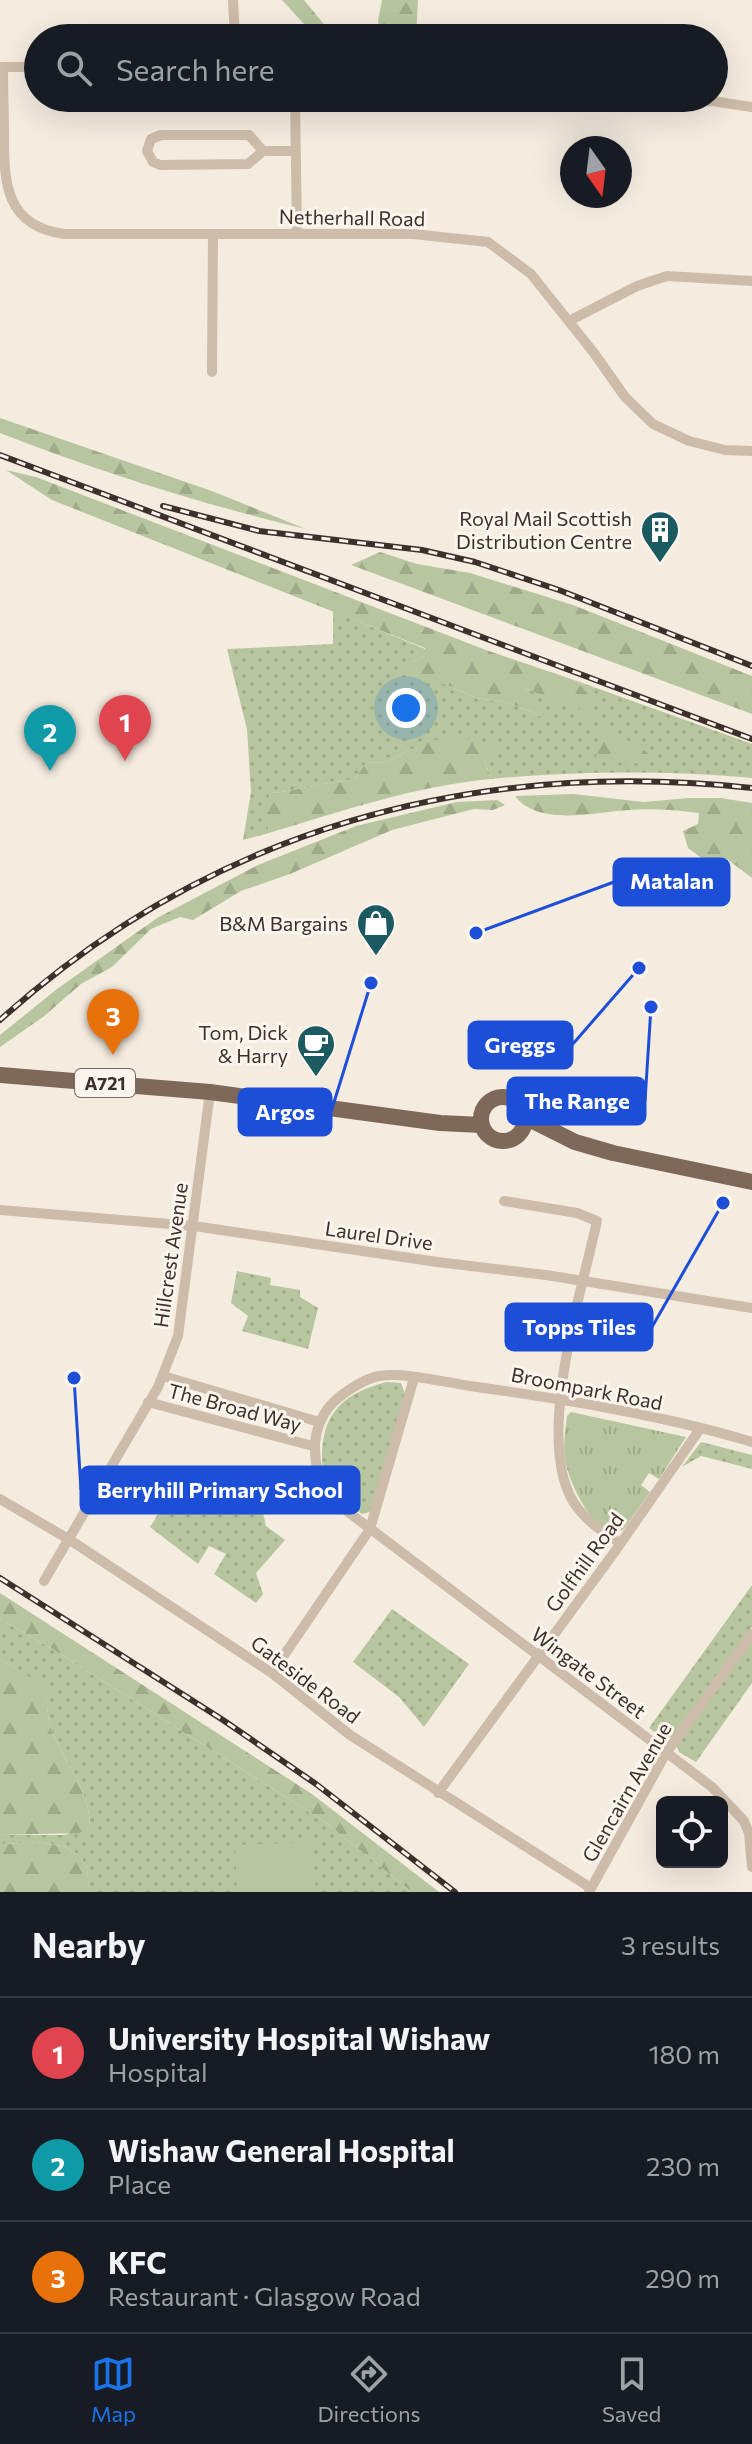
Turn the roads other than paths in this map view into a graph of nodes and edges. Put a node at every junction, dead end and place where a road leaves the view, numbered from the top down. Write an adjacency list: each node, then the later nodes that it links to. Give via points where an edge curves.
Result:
1 (233, 0): 2 (street)
2 (234, 24)
3 (2, 67): 4 (street); 11 (street, Netherhall Road, via 4,177 12,201 29,221 64,234)
4 (24, 67)
5 (728, 103): 6 (street)
6 (752, 107)
7 (295, 112): 9 (street)
8 (263, 151): 8 (street, via 249,135 157,135 147,151 160,165 248,164); 9 (street)
9 (295, 151): 10 (street)
10 (297, 233): 11 (street, Netherhall Road); 13 (street, Netherhall Road, via 413,234 488,242 531,274)
11 (213, 234): 14 (street)
12 (752, 281): 13 (street, via 667,276)
13 (569, 321): 15 (street, Netherhall Road, via 625,397 653,424 689,441)
14 (212, 372)
15 (752, 451)
16 (0, 1075): 17 (main road, A721)
17 (210, 1092): 18 (main road, A721, via 440,1123); 23 (street, Hillcrest Avenue)
18 (482, 1118): 19 (main road, A721, via 489,1136 501,1141 514,1138); 19 (main road, A721, via 491,1101 504,1097 516,1102)
19 (524, 1123): 20 (main road, A721, via 613,1153)
20 (752, 1182)
21 (504, 1201): 24 (street, via 597,1221)
22 (0, 1210): 23 (street, Laurel Drive)
23 (194, 1226): 24 (street, Laurel Drive); 26 (street, Hillcrest Avenue, via 178,1336)
24 (582, 1282): 25 (street, Laurel Drive); 28 (street)
25 (752, 1308)
26 (163, 1376): 29 (street, Hillcrest Avenue); 30 (street, The Broad Way)
27 (414, 1378): 28 (street, Broompark Road); 30 (street, The Broad Way, via 379,1376 358,1384 336,1399); 35 (street)
28 (561, 1399): 31 (street, Broompark Road); 37 (street, via 558,1438 566,1486 595,1527)
29 (148, 1402): 33 (street, The Broad Way); 36 (street, Hillcrest Avenue)
30 (319, 1422): 33 (street, The Broad Way)
31 (700, 1429): 32 (street, Broompark Road); 37 (street, Golfhill Road)
32 (752, 1442)
33 (313, 1446): 35 (street, The Broad Way, via 321,1483 331,1499)
34 (0, 1499): 36 (street, Gateside Road)
35 (370, 1529): 40 (street, Wingate Street); 41 (street)
36 (70, 1540): 38 (street, Hillcrest Avenue); 41 (street, Gateside Road)
37 (620, 1543): 40 (street, Golfhill Road)
38 (44, 1581)
39 (752, 1634): 42 (street, Glencairn Avenue)
40 (539, 1656): 42 (street, Wingate Street); 43 (street, Golfhill Road)
41 (272, 1673): 43 (street, Gateside Road, via 350,1735)
42 (666, 1753): 44 (street, Wingate Street, via 712,1787 744,1821); 45 (street, Glencairn Avenue)
43 (438, 1793): 45 (street, Gateside Road)
44 (752, 1867)
45 (590, 1890)

